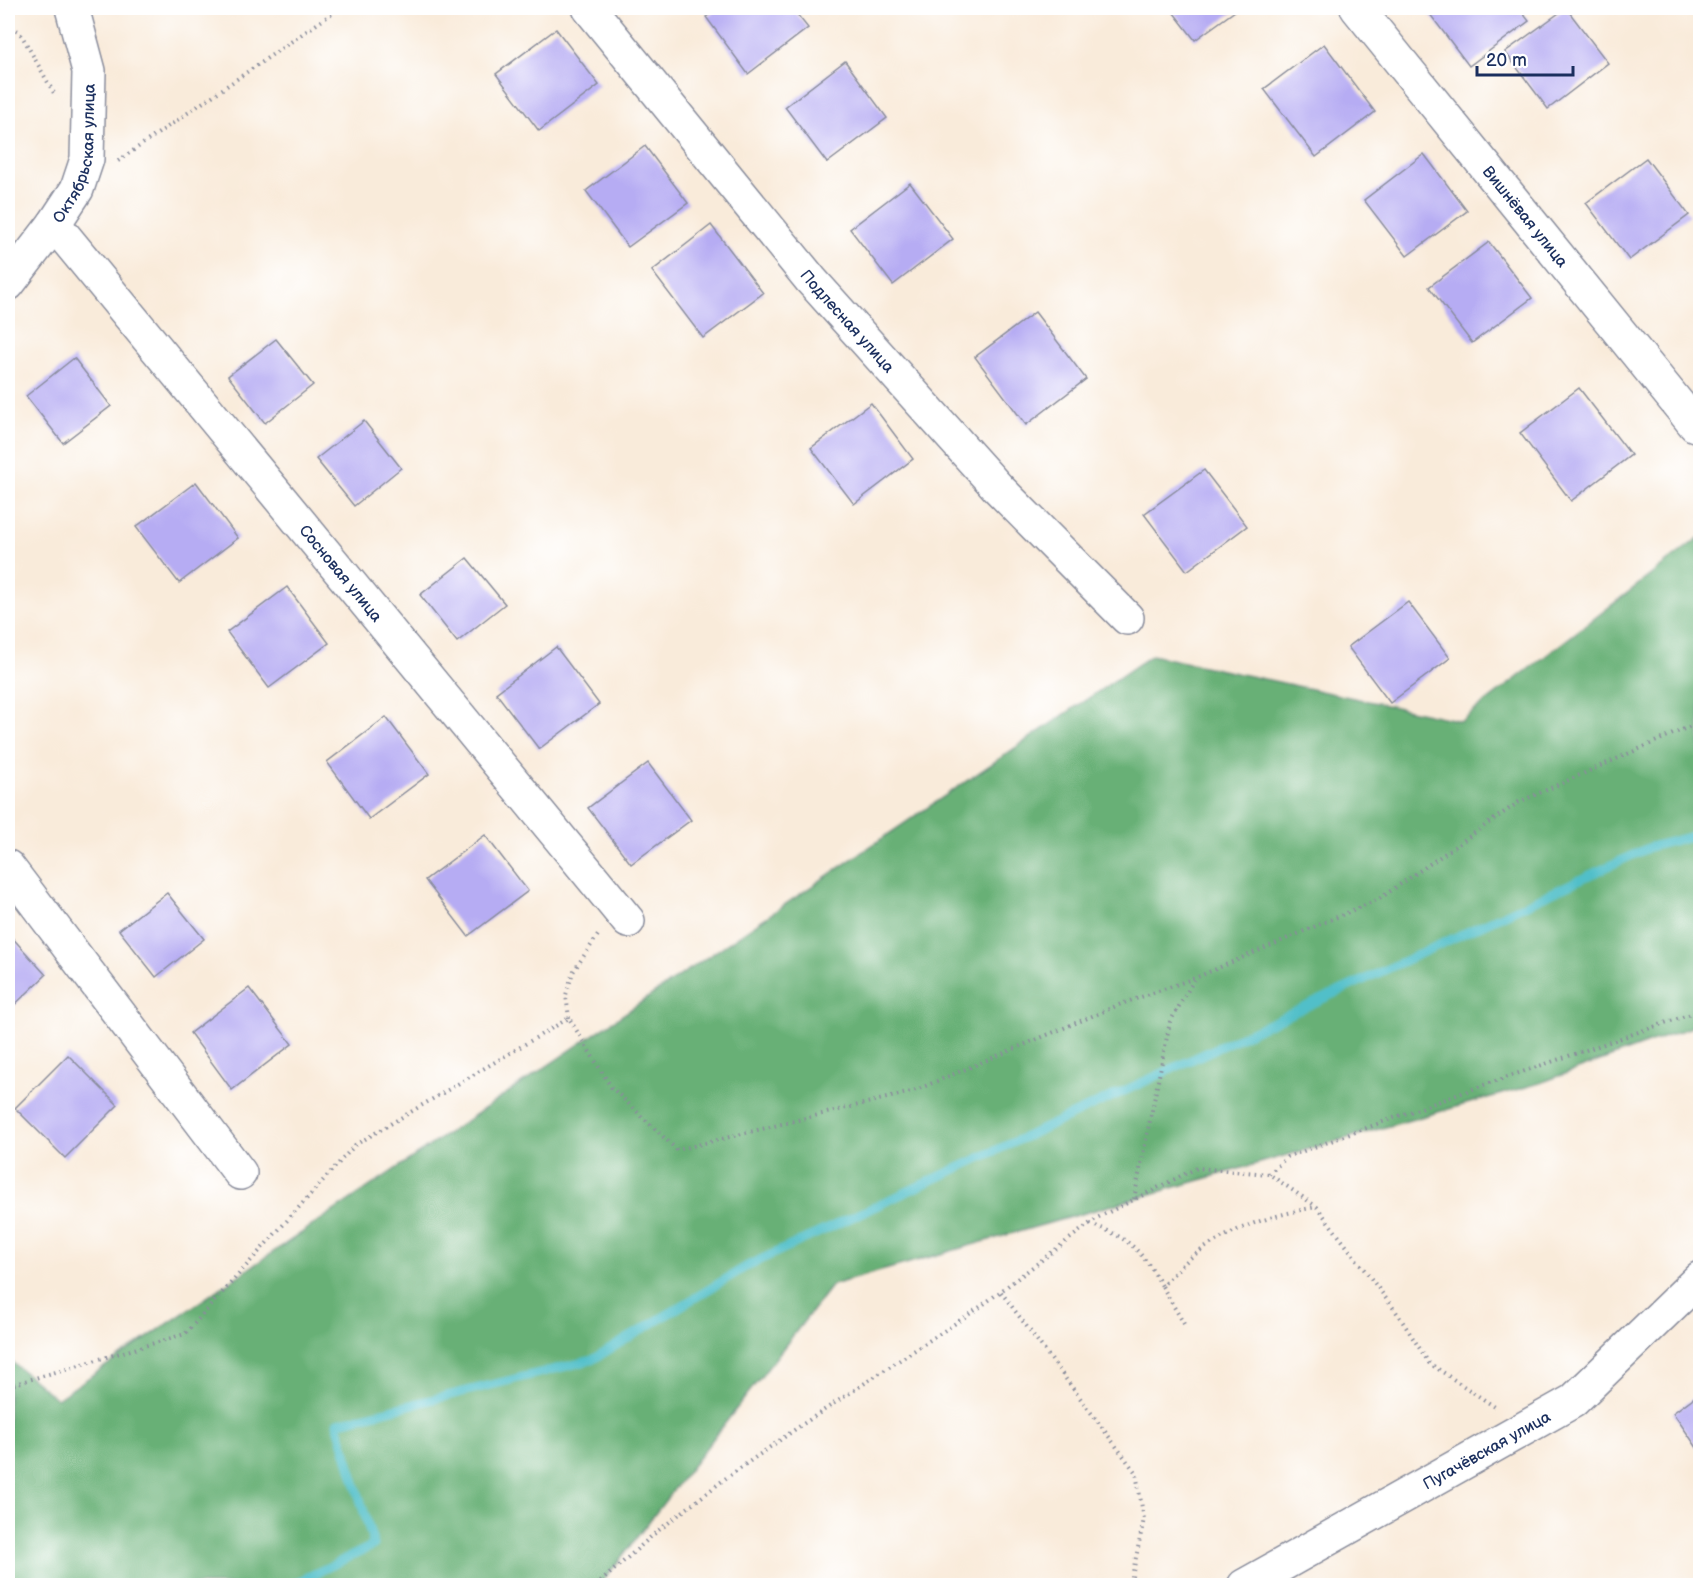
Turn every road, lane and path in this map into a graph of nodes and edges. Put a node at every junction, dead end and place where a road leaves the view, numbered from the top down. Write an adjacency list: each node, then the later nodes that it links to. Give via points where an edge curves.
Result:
1 (72, 8): 7 (street, Октябрьская улица, via 89,71 87,159)
2 (340, 8): 7 (path)
3 (589, 8): 11 (street, Подлесная улица, via 818,288 998,488)
4 (1356, 8): 10 (street, Вишнёвая улица)
5 (8, 21): 6 (path, via 22,36)
6 (56, 97)
7 (77, 189): 8 (street, Октябрьская улица)
8 (54, 224): 9 (street, Октябрьская улица); 14 (street, Сосновая улица)
9 (8, 284)
10 (1695, 425)
11 (1127, 618)
12 (1701, 722): 15 (path, via 1519,802 1379,899)
13 (8, 867): 18 (street)
14 (622, 914): 17 (path, via 573,972 567,995)
15 (1195, 978): 17 (path, via 1121,1004 911,1092 677,1150 611,1087); 20 (path, via 1170,1022)
16 (1701, 1011): 19 (path, via 1287,1157)
17 (569, 1018): 27 (path, via 355,1145 185,1334)
18 (240, 1173)
19 (1269, 1174): 20 (path, via 1197,1168); 21 (path)
20 (1134, 1200): 22 (path)
21 (1317, 1207): 24 (path, via 1281,1213 1238,1228 1188,1260); 28 (path, via 1397,1313 1429,1364)
22 (1090, 1224): 24 (path, via 1130,1243 1150,1264); 25 (path)
23 (1701, 1278): 28 (street, Пугачёвская улица, via 1573,1401)
24 (1162, 1286): 26 (path)
25 (1001, 1291): 29 (path, via 726,1478); 30 (path, via 1136,1473 1144,1519)
26 (1184, 1324)
27 (8, 1386)
28 (1526, 1427): 31 (street, Пугачёвская улица)
29 (596, 1586)
30 (1130, 1586)
31 (1244, 1586)

